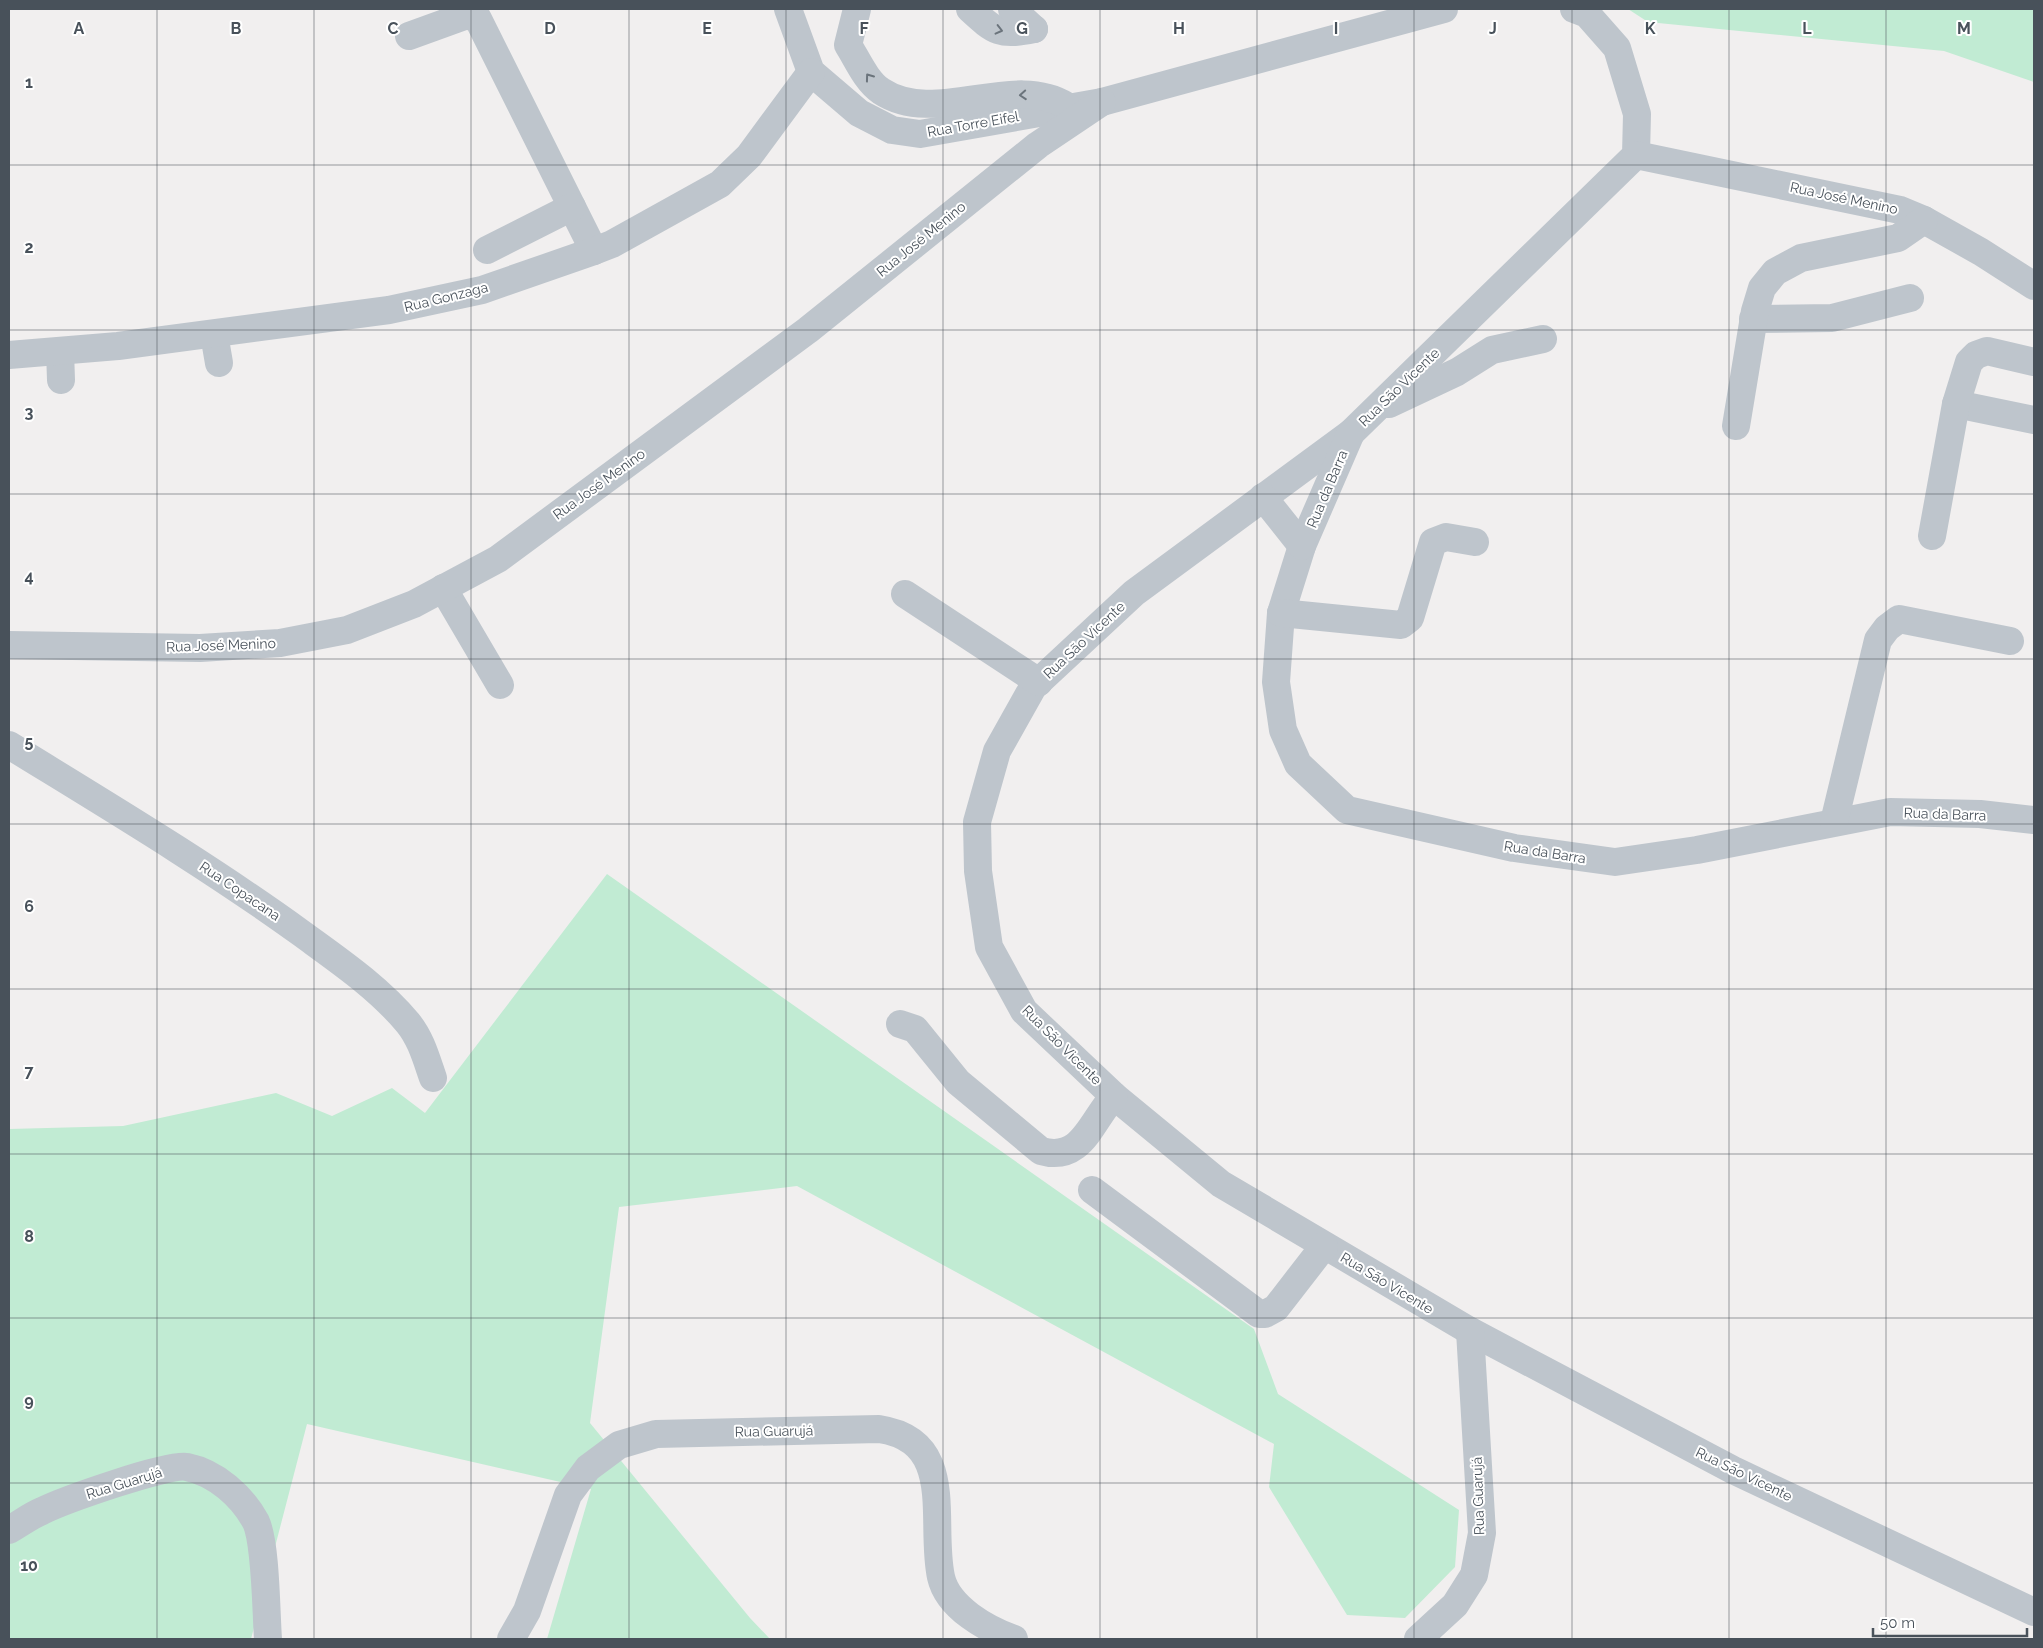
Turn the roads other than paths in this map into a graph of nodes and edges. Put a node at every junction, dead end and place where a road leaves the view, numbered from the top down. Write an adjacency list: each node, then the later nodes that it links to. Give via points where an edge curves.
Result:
1 (788, 9): 8 (street, Rua Torre Eifel)
2 (857, 9): 10 (street, one-way to 2, via 1055,98 1030,94 929,103 900,100 881,91 871,81 848,44)
3 (970, 9): 4 (street, one-way to 4, via 992,29 1012,32 1034,29)
4 (1012, 9)
5 (1444, 9): 9 (street)
6 (1574, 9): 11 (street, via 1588,14 1617,48 1637,114)
7 (409, 36): 12 (street, via 467,15 478,19)
8 (811, 72): 10 (street, Rua Torre Eifel, via 859,113 892,130 920,134); 15 (street, Rua Gonzaga, via 749,156 720,184)
9 (1102, 102): 10 (street, Rua Torre Eifel); 35 (street, Rua José Menino, via 1038,145 808,330 498,559)
10 (1069, 107)
11 (1636, 155): 13 (street, Rua José Menino, via 1900,210); 27 (street, Rua São Vicente)
12 (572, 207): 14 (street); 15 (street)
13 (1924, 220): 16 (street, Rua José Menino); 18 (street, via 1898,238 1786,264 1762,288)
14 (487, 250)
15 (594, 251): 19 (street, Rua Gonzaga, via 482,290 389,310)
16 (2034, 286)
17 (1910, 298): 18 (street, via 1832,318)
18 (1754, 319): 29 (street)
19 (214, 334): 21 (street, Rua Gonzaga); 24 (street)
20 (1543, 339): 27 (street, via 1492,350 1417,393)
21 (60, 351): 22 (street, Rua Gonzaga); 25 (street)
22 (9, 355)
23 (2034, 362): 26 (street, via 1987,351 1976,355 1970,362)
24 (218, 363)
25 (60, 380)
26 (1956, 404): 28 (street); 32 (street)
27 (1376, 409): 30 (street, Rua São Vicente)
28 (2034, 420)
29 (1736, 426)
30 (1351, 433): 31 (street, Rua São Vicente); 34 (street, Rua da Barra)
31 (1263, 497): 34 (street, Rua da Barra); 40 (street, Rua São Vicente, via 1134,593)
32 (1932, 536)
33 (1475, 542): 37 (street, via 1446,537 1433,542 1410,618 1401,625)
34 (1302, 546): 37 (street, Rua da Barra)
35 (444, 588): 39 (street, Rua José Menino, via 414,604 347,630 280,643 200,648); 41 (street)
36 (905, 594): 40 (street)
37 (1280, 613): 44 (street, Rua da Barra, via 1276,682 1283,730 1298,764 1347,810 1514,848 1615,862 1698,850)
38 (2010, 641): 44 (street, via 1899,619 1887,628 1878,640)
39 (9, 645)
40 (1039, 682): 47 (street, Rua São Vicente, via 997,751 978,822 978,871 989,947 1024,1011)
41 (500, 685)
42 (9, 745): 46 (street, Rua Copacana, via 245,892 344,965 408,1024 422,1046)
43 (2034, 820): 44 (street, Rua da Barra, via 1980,814 1890,812)
44 (1834, 822)
45 (900, 1024): 47 (street, via 915,1029 958,1082 1041,1151 1050,1154 1070,1152 1080,1144 1103,1107)
46 (433, 1078)
47 (1114, 1096): 49 (street, Rua São Vicente, via 1221,1184)
48 (1092, 1190): 49 (street, via 1259,1314 1276,1308)
49 (1324, 1246): 50 (street, Rua São Vicente)
50 (1470, 1332): 52 (street, Rua São Vicente, via 1733,1470); 56 (street, Rua Guarujá, via 1482,1534 1474,1575 1455,1605)
51 (9, 1530): 53 (street, Rua Guarujá, via 42,1511 145,1474 185,1466 216,1479 241,1498 256,1524 262,1549)
52 (2034, 1612)
53 (268, 1639)
54 (511, 1639): 55 (street, Rua Guarujá, via 527,1612 568,1495 588,1468 619,1445 656,1434 879,1429 895,1431 926,1453 935,1476 942,1578 954,1599 974,1620)
55 (1014, 1639)
56 (1418, 1639)

